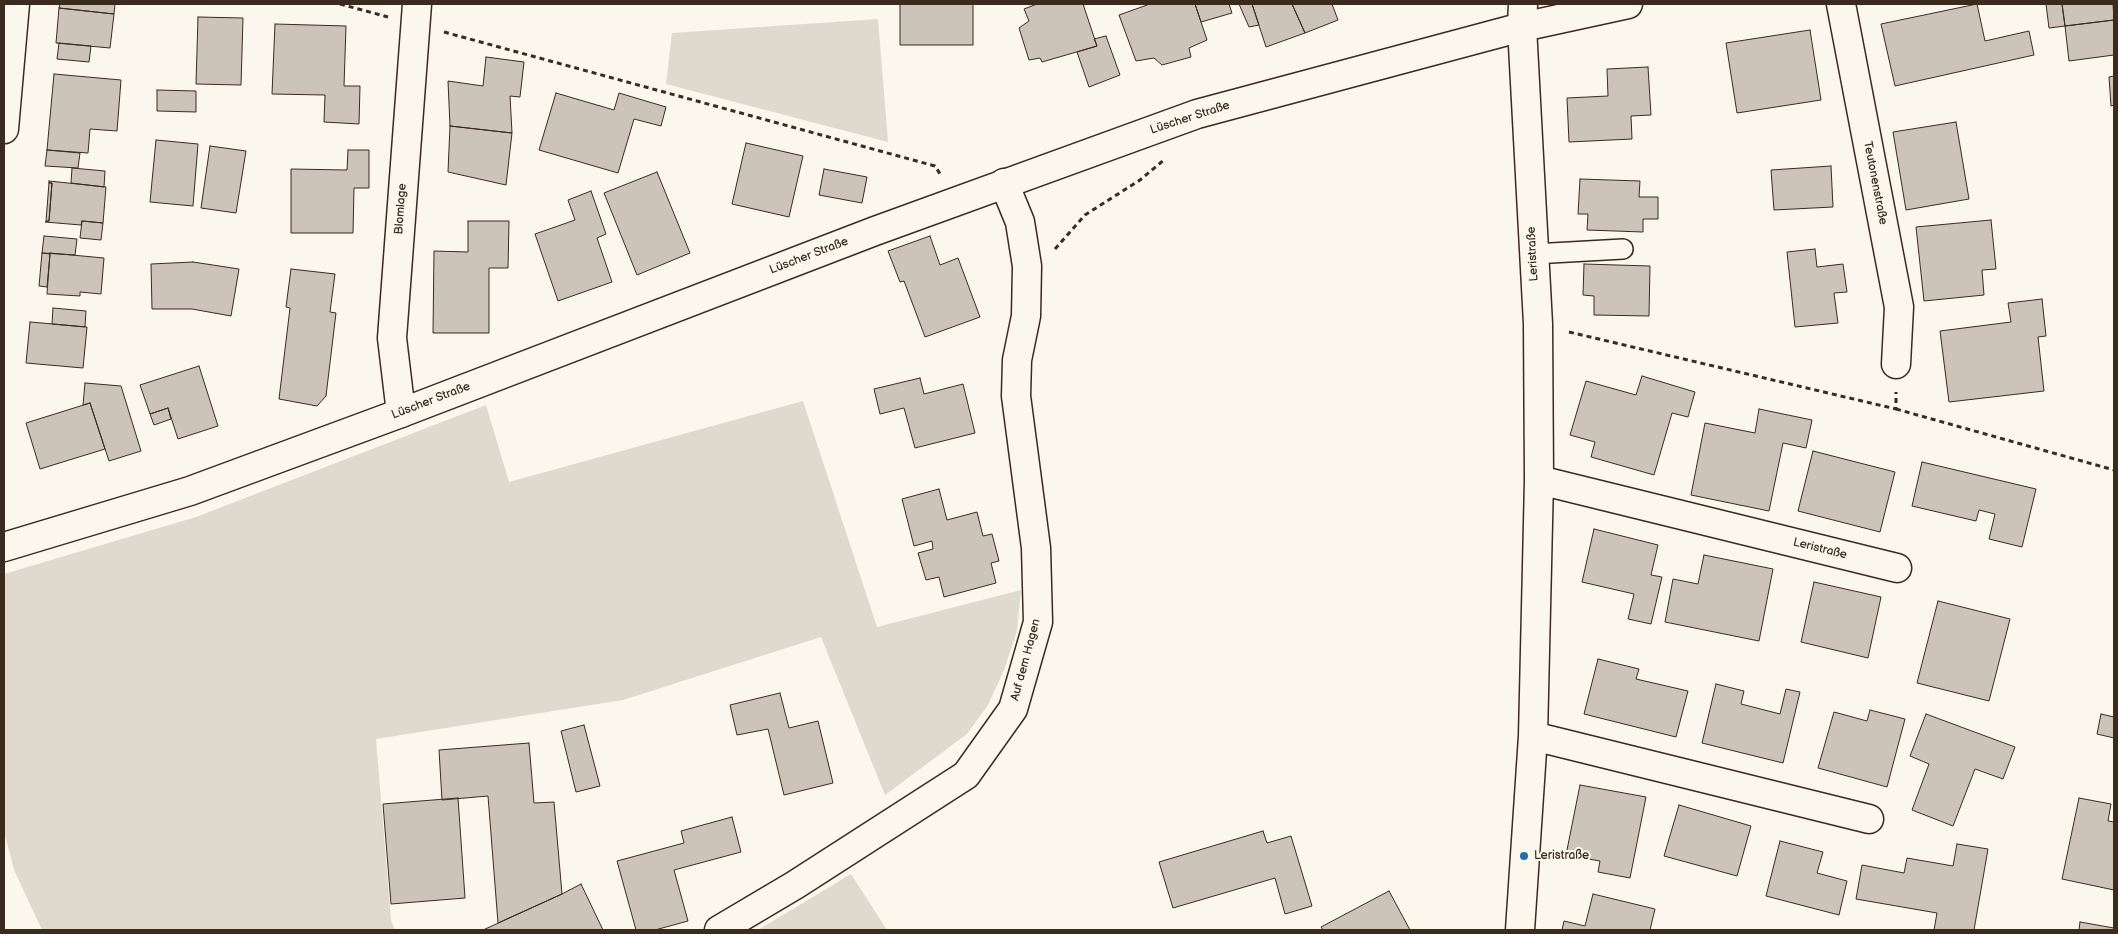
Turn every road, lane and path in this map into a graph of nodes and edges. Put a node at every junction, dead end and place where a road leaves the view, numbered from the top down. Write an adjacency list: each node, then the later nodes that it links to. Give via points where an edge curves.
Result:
1 (15, 4): 7 (street)
2 (340, 4): 5 (path)
3 (1628, 4): 6 (street, Lüscher Straße)
4 (1840, 4): 15 (street, Teutonenstraße, via 1899,307)
5 (416, 14): 10 (path, via 935,166); 17 (street, Blomlage, via 392,338)
6 (1522, 16): 9 (street, Lüscher Straße, via 1197,114); 13 (street, Leristraße)
7 (4, 129)
8 (1167, 158): 12 (path, via 1085,216 1056,249)
9 (1004, 183): 10 (street, Lüscher Straße); 12 (street, Auf dem Hagen, via 1020,222)
10 (956, 201): 17 (street, Lüscher Straße)
11 (1623, 249): 13 (lane)
12 (1025, 253): 24 (street, Auf dem Hagen, via 1026,316 1017,360 1016,396 1036,548 1038,622 1013,709 966,775 795,885)
13 (1533, 254): 14 (street, Leristraße)
14 (1538, 324): 16 (path); 19 (street, Leristraße)
15 (1896, 364): 16 (path)
16 (1896, 409): 18 (path)
17 (401, 413): 20 (street, Lüscher Straße, via 190,492)
18 (2114, 470)
19 (1539, 480): 21 (street, Leristraße); 22 (street, Leristraße)
20 (4, 547)
21 (1897, 568)
22 (1533, 736): 23 (street); 25 (street, Leristraße)
23 (1869, 819)
24 (718, 930)
25 (1520, 930)

